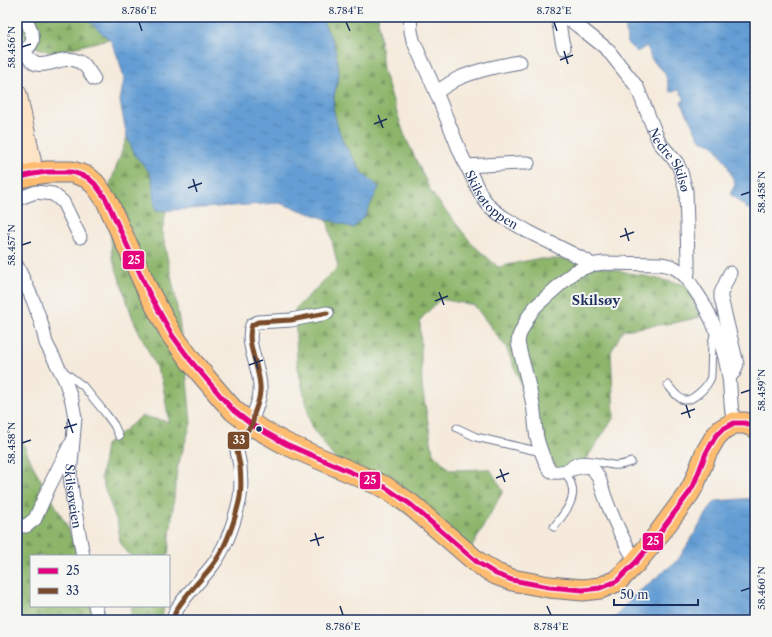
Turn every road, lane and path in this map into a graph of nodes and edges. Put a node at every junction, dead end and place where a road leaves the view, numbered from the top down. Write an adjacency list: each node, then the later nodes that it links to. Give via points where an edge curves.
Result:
1 (25, 17): 6 (street, via 33,37 27,48)
2 (410, 17): 9 (street, Skilsøtoppen, via 413,40)
3 (557, 17): 5 (street)
4 (566, 17): 19 (street, Nedre Skilsø, via 607,49 637,87 659,142 682,172 686,191)
5 (564, 48)
6 (20, 52): 8 (street, via 37,64 66,59 78,61)
7 (520, 62): 9 (street, via 477,71)
8 (94, 79)
9 (436, 92): 12 (street, Skilsøtoppen)
10 (17, 94): 13 (main road, via 31,159)
11 (528, 163): 12 (street)
12 (466, 166): 16 (street, Skilsøtoppen, via 481,195 489,206 503,217)
13 (25, 176): 26 (main road, via 47,172 72,172 87,177 95,184 106,199 148,291 172,335 224,400)
14 (17, 199): 15 (street, via 36,192 53,194 62,202)
15 (80, 238)
16 (592, 265): 19 (street, via 661,264 678,269); 31 (street, via 574,272 535,307 519,336 518,343)
17 (17, 266): 22 (street, Skilsøveien, via 33,300 46,343)
18 (730, 273): 23 (street, via 721,292 721,298 738,364)
19 (687, 278): 21 (street, via 702,301)
20 (327, 313): 26 (street, via 252,324 251,341 260,387)
21 (715, 329): 23 (street); 24 (lane, via 711,375 707,385 696,396 687,400 681,398)
22 (60, 369): 29 (street, Skilsøveien, via 74,412); 30 (lane, Skilsøveien, via 83,386 114,425)
23 (729, 377): 25 (street)
24 (668, 385)
25 (734, 423): 27 (main road, via 745,423); 37 (main road, via 716,436 689,493)
26 (252, 425): 37 (main road, via 286,444 385,487 410,504 477,562 512,580 583,590 600,588 617,581); 40 (street, via 238,442 241,489 228,536 212,566 177,609)
27 (755, 427)
28 (457, 428): 31 (lane, via 476,437)
29 (74, 436): 34 (street, Skilsøveien, via 35,519 26,526); 36 (street, Skilsøveien, via 70,475)
30 (119, 436)
31 (541, 452): 33 (street, via 549,469)
32 (631, 462): 33 (lane, via 614,465 583,460 570,464)
33 (565, 472): 35 (lane, via 572,485 573,496); 37 (street, via 584,466 595,472 613,517)
34 (17, 523)
35 (554, 527)
36 (83, 555)
37 (636, 562)
38 (96, 607): 39 (street)
39 (99, 620)
40 (173, 620)

